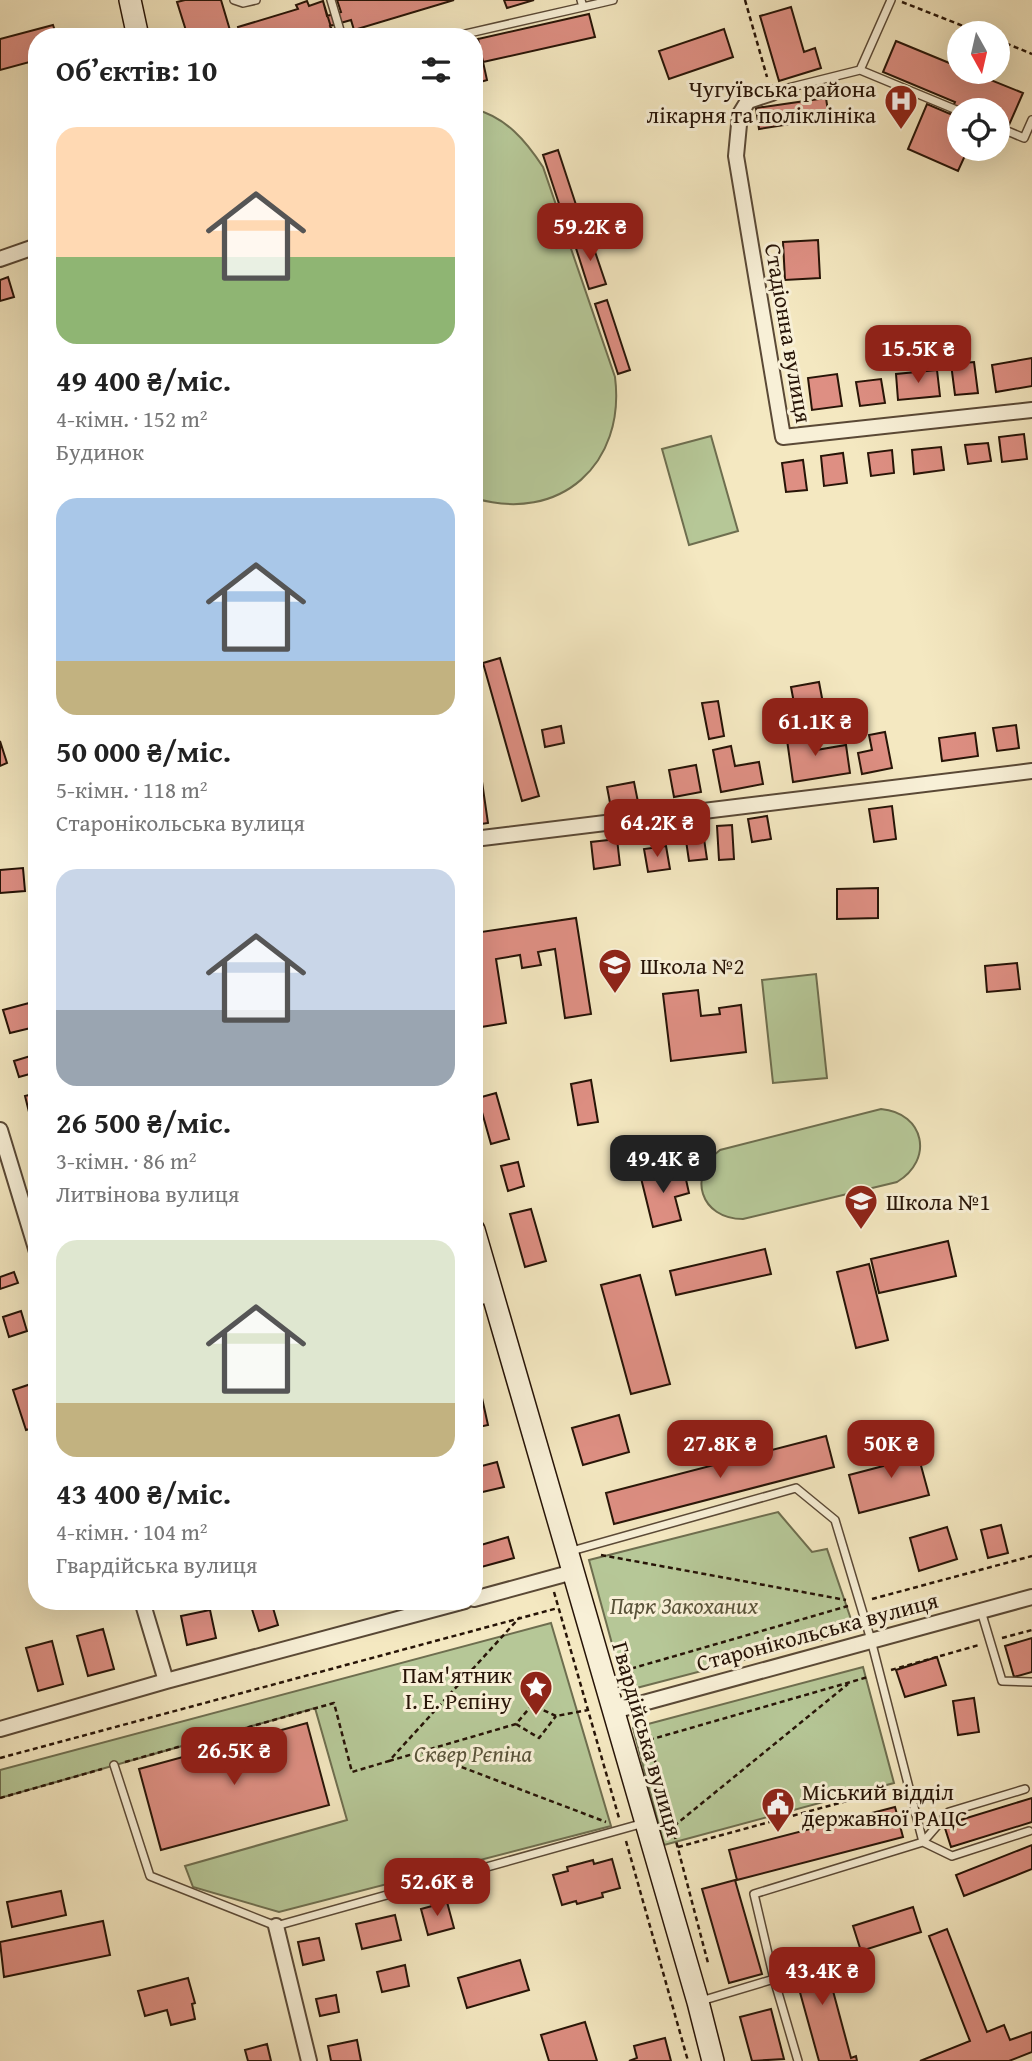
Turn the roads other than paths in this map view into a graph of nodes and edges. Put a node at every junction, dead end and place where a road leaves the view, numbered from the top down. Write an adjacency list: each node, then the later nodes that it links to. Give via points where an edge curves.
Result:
1 (130, 0): 8 (street)
2 (234, 0): 3 (lane, via 243,4)
3 (256, 0)
4 (331, 0): 9 (lane)
5 (613, 0): 7 (lane)
6 (891, 0): 11 (lane)
7 (582, 3): 10 (lane)
8 (136, 28)
9 (339, 28)
10 (483, 29)
11 (860, 70): 12 (lane); 13 (lane)
12 (772, 93): 18 (street, Стадіонна вулиця, via 748,102 740,114 736,156 783,438)
13 (947, 106)
14 (1032, 120): 15 (lane, via 1024,138)
15 (1010, 132)
16 (28, 249): 17 (street)
17 (0, 259)
18 (1032, 411)
19 (1032, 771): 20 (street)
20 (483, 838)
21 (0, 1130): 22 (street)
22 (28, 1222)
23 (484, 1300): 24 (street, Гвардійська вулиця)
24 (570, 1562): 25 (street, via 550,1578); 30 (lane, via 796,1488 835,1520); 33 (street, Гвардійська вулиця)
25 (483, 1597)
26 (1032, 1597): 29 (street, Старонікольська вулиця)
27 (145, 1610): 31 (street)
28 (431, 1610): 31 (street)
29 (981, 1611): 30 (street, Старонікольська вулиця); 32 (lane, via 1002,1681)
30 (871, 1640): 33 (street, Старонікольська вулиця); 39 (lane)
31 (166, 1681): 34 (street)
32 (1032, 1682)
33 (614, 1710): 37 (street, Гвардійська вулиця)
34 (0, 1729)
35 (114, 1765): 40 (lane, via 150,1876)
36 (1025, 1788): 39 (lane, via 949,1812)
37 (645, 1822): 40 (lane); 42 (street, Гвардійська вулиця)
38 (1029, 1831): 39 (lane, via 952,1856)
39 (923, 1842): 41 (lane, via 754,1894)
40 (276, 1926): 43 (street)
41 (774, 1979): 42 (lane); 45 (lane)
42 (707, 1999): 44 (street, Гвардійська вулиця)
43 (309, 2061)
44 (713, 2061)
45 (798, 2061)

